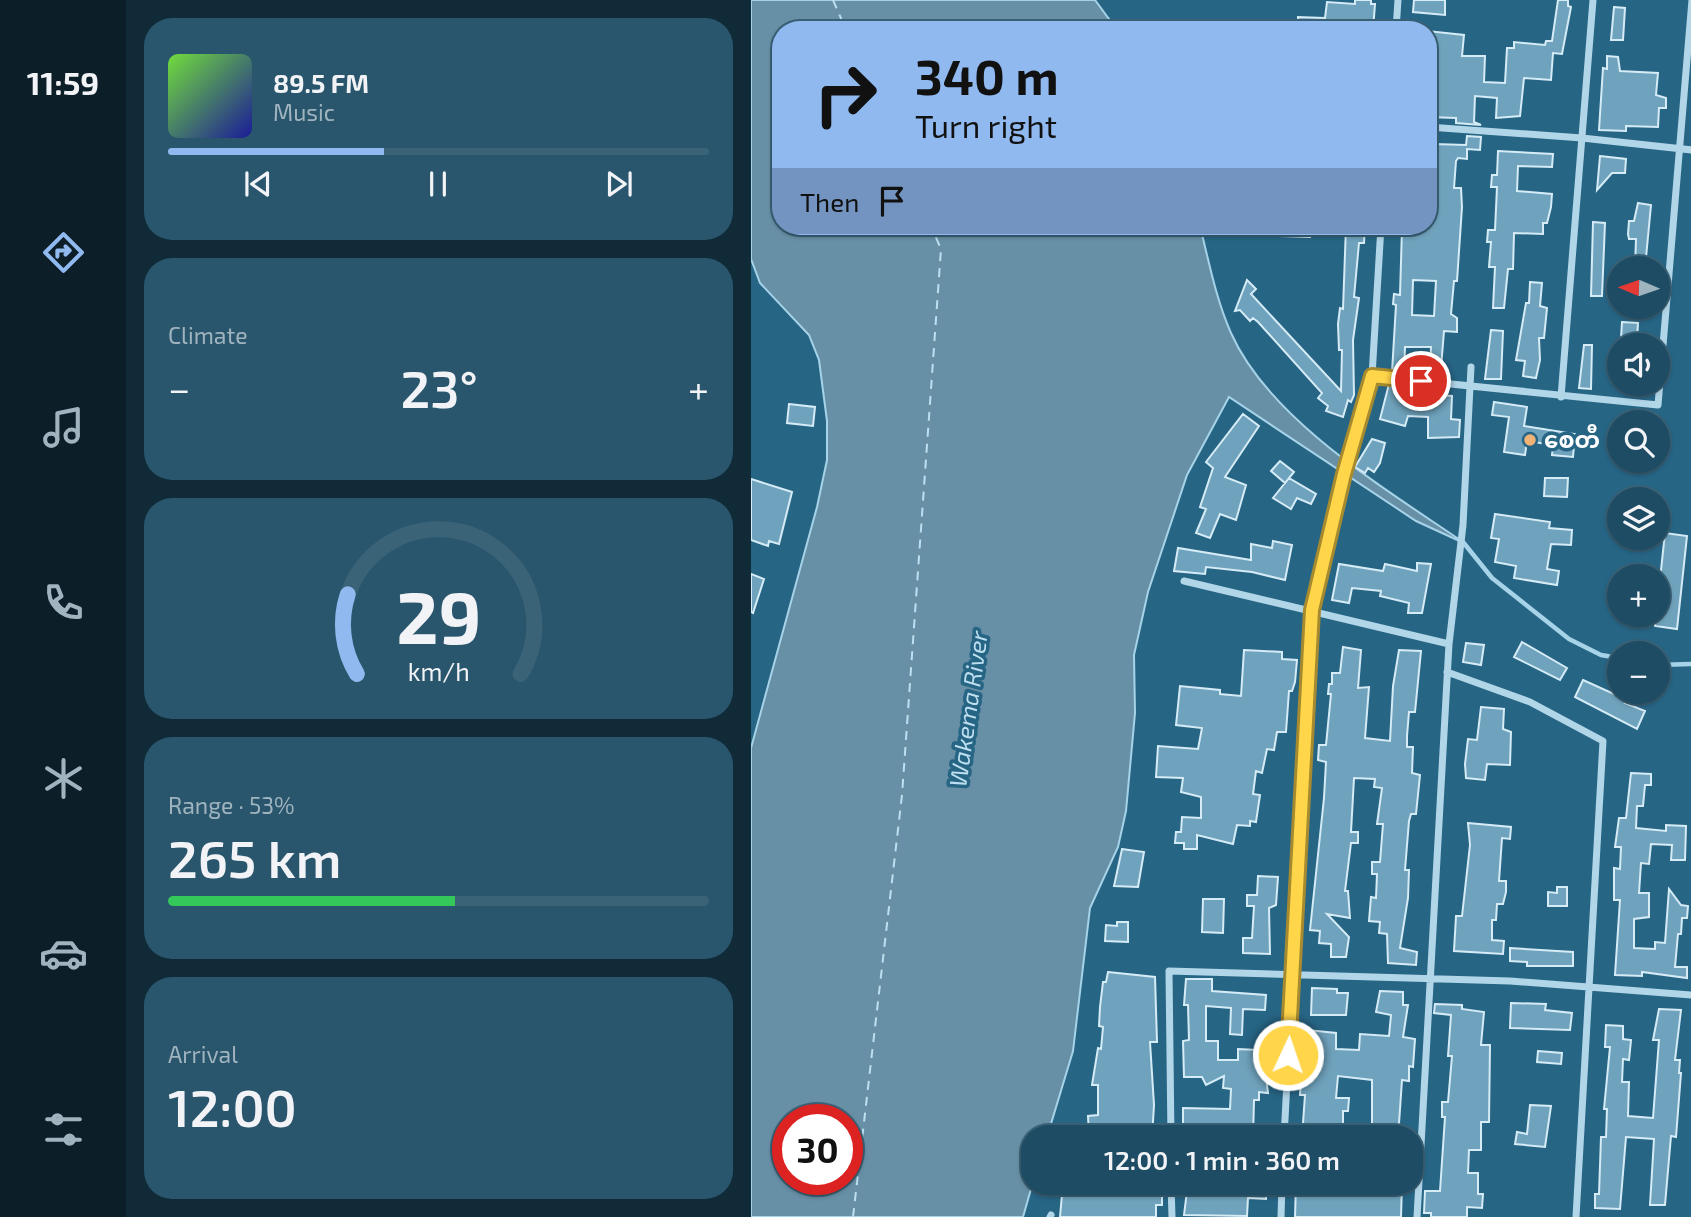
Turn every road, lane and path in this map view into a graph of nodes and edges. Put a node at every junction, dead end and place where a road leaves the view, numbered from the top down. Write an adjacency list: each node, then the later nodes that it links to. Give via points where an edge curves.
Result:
1 (1398, 0): 4 (street)
2 (1593, 0): 6 (street)
3 (1691, 0): 7 (street)
4 (1397, 21)
5 (1437, 128): 6 (street)
6 (1582, 138): 7 (street); 13 (street)
7 (1680, 149): 8 (street); 13 (street, via 1658,405)
8 (1691, 150)
9 (1380, 235): 11 (street)
10 (1471, 367): 12 (street)
11 (1372, 376): 12 (street); 15 (street)
12 (1471, 387): 13 (street); 16 (street, via 1463,525)
13 (1561, 397)
14 (1184, 581): 15 (street)
15 (1312, 610): 16 (street); 18 (street)
16 (1449, 644): 17 (street)
17 (1447, 671): 19 (street); 20 (street, via 1530,702 1603,741)
18 (1291, 972): 19 (street); 22 (street, via 1169,971); 23 (street)
19 (1430, 979): 20 (street); 28 (street)
20 (1588, 989): 21 (street); 29 (street)
21 (1691, 995)
22 (1171, 1125)
23 (1285, 1125)
24 (1171, 1195): 26 (street)
25 (1282, 1195): 27 (street)
26 (1172, 1217)
27 (1281, 1217)
28 (1417, 1217)
29 (1576, 1217)

